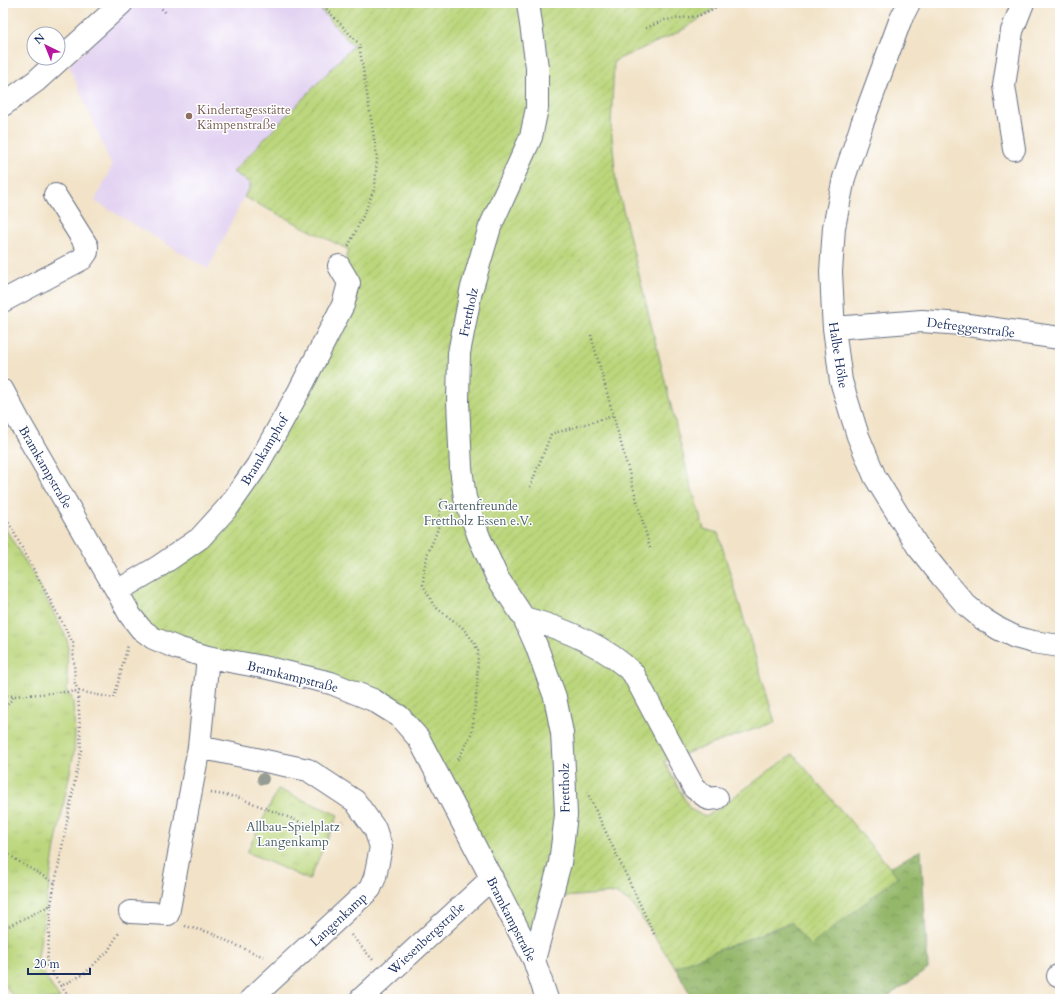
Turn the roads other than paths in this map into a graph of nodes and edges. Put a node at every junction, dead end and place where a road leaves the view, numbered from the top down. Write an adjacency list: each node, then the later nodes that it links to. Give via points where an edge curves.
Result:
1 (122, 3): 5 (street, via 36,81)
2 (528, 3): 14 (street, Frettholz, via 537,67 537,108 531,137 490,227 471,291 459,353 458,401 465,498 496,577)
3 (909, 3): 10 (street, Halbe Höhe, via 900,21 844,178 834,227 831,272)
4 (1023, 3): 6 (street, via 1012,31 1004,86)
5 (3, 105)
6 (1014, 149)
7 (55, 195): 9 (street, via 87,246 87,252 82,259)
8 (339, 266): 13 (street, Bramkamphof, via 349,283 343,305 257,466 230,506 200,538)
9 (3, 301)
10 (834, 328): 11 (street, Defreggerstraße, via 922,321); 15 (street, Halbe Höhe, via 841,381 858,436 875,477 918,547 966,605 983,619 1015,637)
11 (1060, 338)
12 (3, 391): 13 (street, Bramkampstraße)
13 (117, 591): 16 (street, Bramkampstraße, via 130,615 141,629 153,638)
14 (524, 618): 18 (street, via 566,631 621,661 633,673 694,788 709,800); 21 (street, Frettholz, via 556,697 562,733 566,815 560,864)
15 (1060, 646)
16 (208, 657): 17 (street); 19 (street, Bramkampstraße, via 331,683 373,700 399,716 419,739)
17 (199, 747): 20 (street, via 168,914); 22 (street, Langenkamp, via 308,770 355,801 375,829 381,847 370,889)
18 (717, 798)
19 (492, 878): 21 (street, Bramkampstraße); 23 (street, Wiesenbergstraße)
20 (130, 912)
21 (534, 960): 24 (street, Bramkampstraße)
22 (251, 999)
23 (361, 999)
24 (547, 999)

